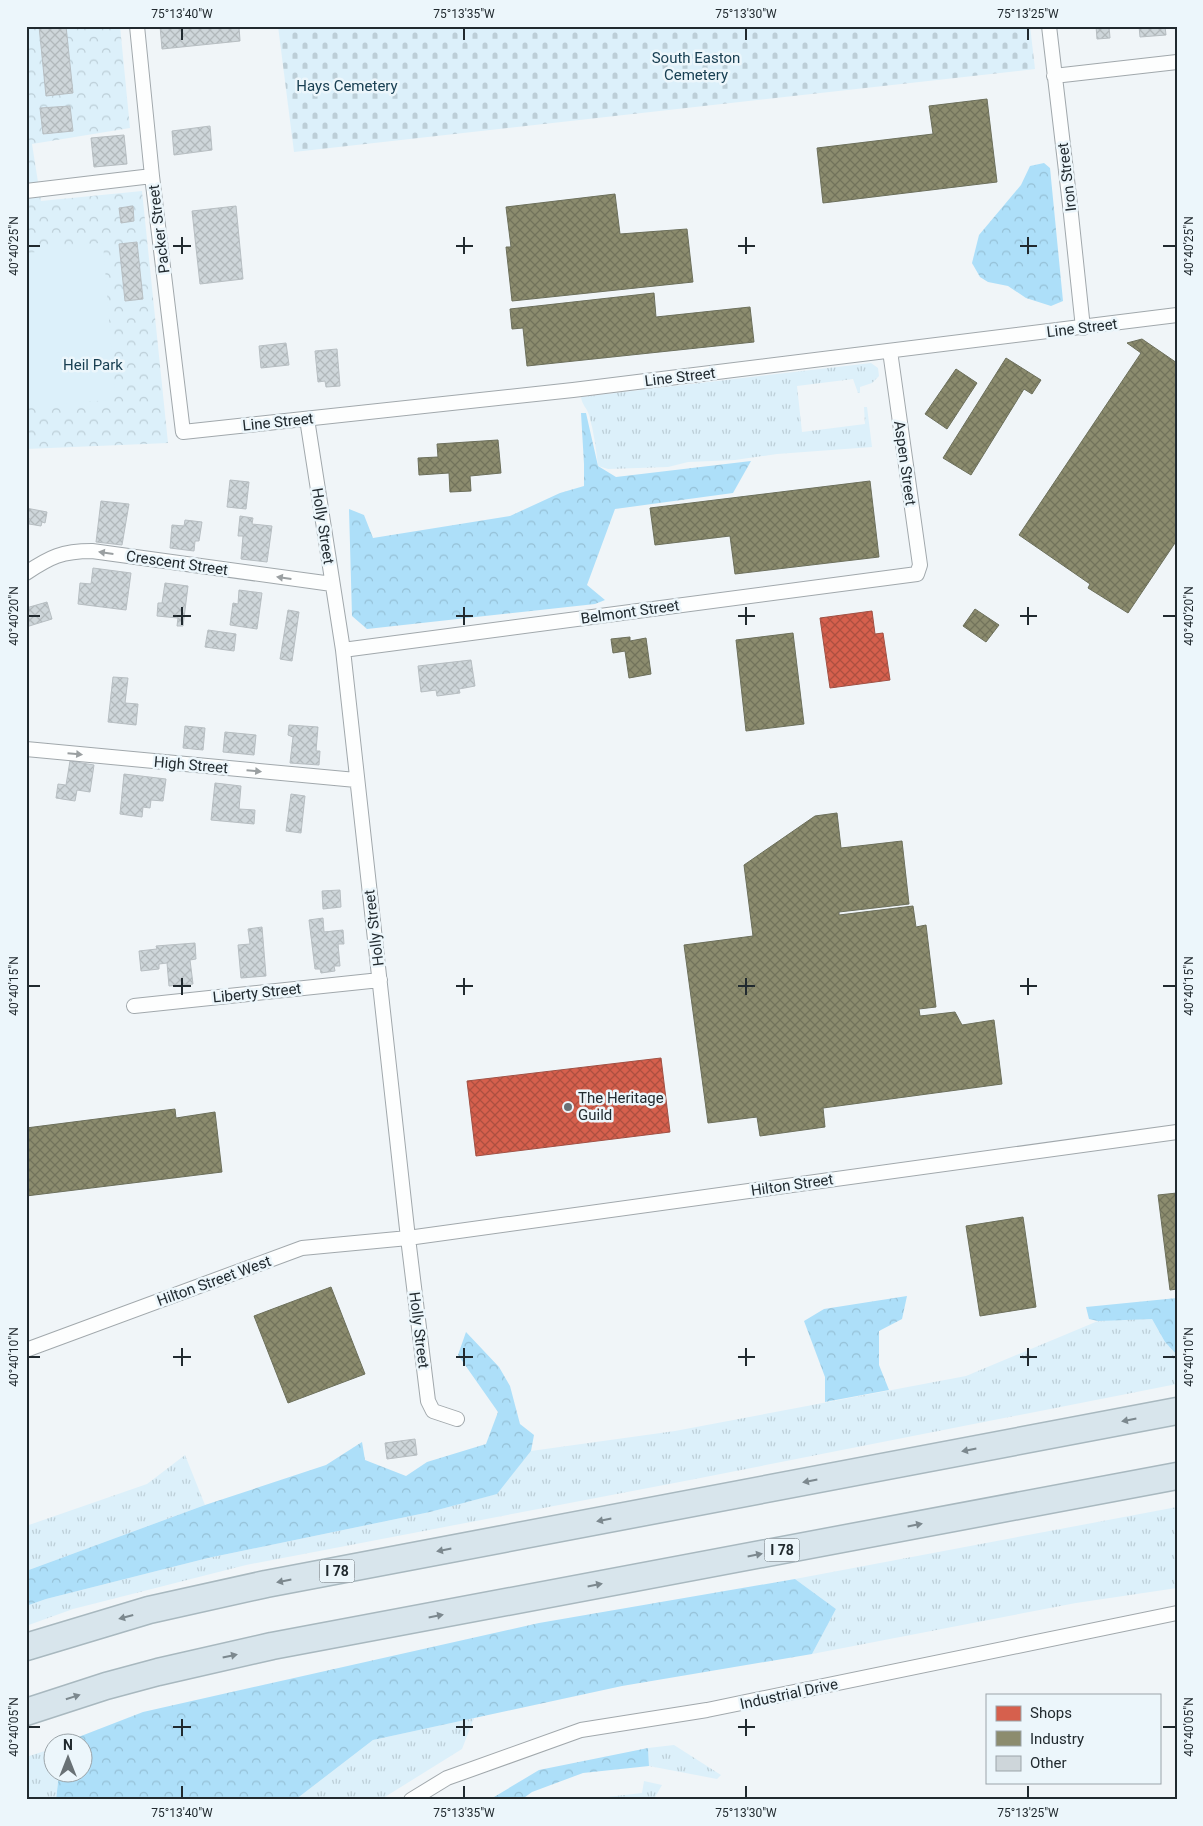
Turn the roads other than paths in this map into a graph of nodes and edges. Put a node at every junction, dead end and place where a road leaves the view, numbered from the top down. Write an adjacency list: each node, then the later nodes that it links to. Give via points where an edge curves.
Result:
1 (137, 26): 5 (street, Packer Street)
2 (1049, 26): 4 (street, Iron Street)
3 (1177, 62): 4 (street)
4 (1054, 76): 8 (street, Iron Street)
5 (152, 176): 6 (street); 11 (street, Packer Street)
6 (26, 190)
7 (1177, 316): 8 (street, Line Street)
8 (1083, 328): 9 (street, Line Street)
9 (890, 352): 10 (street, Line Street); 13 (street, Aspen Street, via 920,565)
10 (307, 420): 11 (street, Line Street); 14 (street, Holly Street)
11 (183, 432)
12 (26, 573): 14 (street, Crescent Street, one-way to 12, via 92,551 72,551 48,558)
13 (916, 574): 15 (street, Belmont Street)
14 (332, 584): 15 (street, Holly Street)
15 (343, 650): 17 (street, Holly Street)
16 (26, 749): 17 (street, High Street, one-way to 17)
17 (356, 780): 18 (street, Holly Street)
18 (380, 980): 19 (street, Liberty Street); 21 (street, Holly Street)
19 (134, 1006)
20 (1177, 1132): 21 (street, Hilton Street)
21 (408, 1238): 22 (street, Hilton Street West, via 302,1248); 24 (street, Holly Street, via 428,1401 433,1411)
22 (26, 1350)
23 (1177, 1410): 27 (highway, I 78, one-way to 27, via 266,1584 149,1610)
24 (456, 1419)
25 (1177, 1476): 28 (highway, I 78, one-way to 25, via 132,1679 272,1646)
26 (1177, 1613): 29 (street, Industrial Drive, via 707,1710 581,1730 447,1778)
27 (26, 1647)
28 (26, 1712)
29 (411, 1800)

